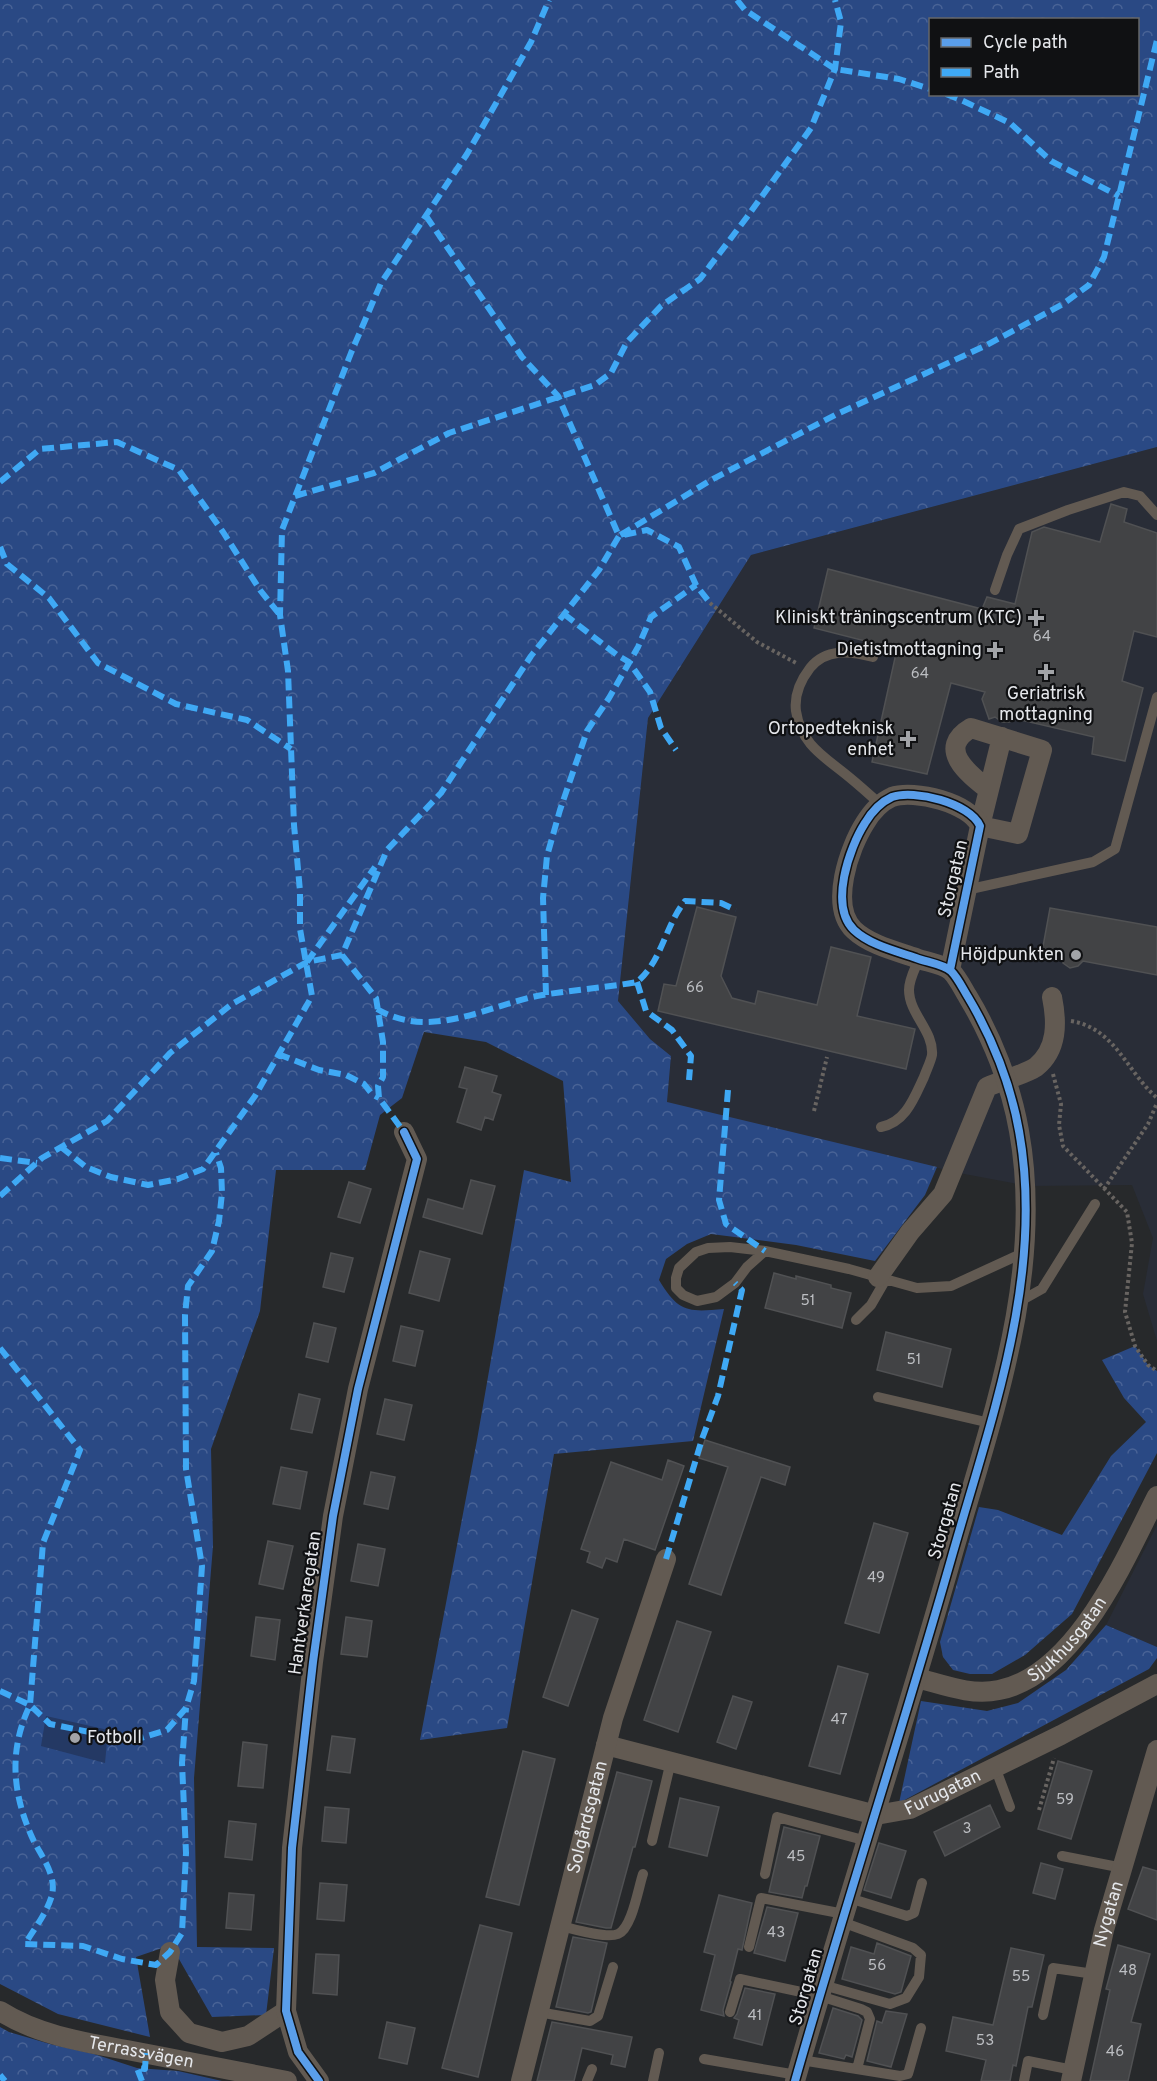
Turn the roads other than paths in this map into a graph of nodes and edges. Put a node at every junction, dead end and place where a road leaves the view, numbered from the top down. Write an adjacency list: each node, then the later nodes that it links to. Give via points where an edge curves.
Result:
1 (1157, 515): 2 (lane, via 1140,496 1124,492 1019,529)
2 (995, 590)
3 (873, 657): 7 (lane, via 841,652 816,661 805,675 795,703 798,725 814,748)
4 (1157, 698): 9 (lane, via 1115,849 1093,862)
5 (1002, 737): 6 (street, Storgatan); 6 (street, Storgatan, via 971,728 963,732 955,751 961,765); 8 (street, Storgatan, via 1042,750 1018,834)
6 (989, 790): 8 (street, Storgatan)
7 (881, 805): 8 (street, Storgatan, via 896,796 911,794 964,808); 10 (street, Storgatan, via 861,829 852,853 844,881 843,907 851,928 867,940)
8 (980, 826): 9 (street, Storgatan)
9 (966, 890): 11 (street, Storgatan)
10 (919, 959): 11 (street, Storgatan); 14 (lane, via 909,991 932,1055 910,1105 892,1125)
11 (950, 970): 13 (street, Storgatan, via 986,1028)
12 (1052, 997): 13 (street, via 1057,1019 1047,1055 1035,1068)
13 (1005, 1079): 18 (street, Storgatan, via 1023,1157 1027,1222); 19 (street, via 987,1087 943,1194 910,1232)
14 (881, 1127)
15 (404, 1132): 49 (street, Hantverkaregatan, via 417,1159 358,1389 333,1516 314,1651 292,1848)
16 (1095, 1204): 20 (lane, via 1041,1289)
17 (765, 1251): 17 (lane, via 708,1248 696,1252 679,1268 676,1288 697,1301 716,1297); 19 (lane)
18 (1023, 1253): 19 (lane, via 951,1286 917,1288); 20 (street, Storgatan)
19 (882, 1278): 21 (lane, via 871,1305)
20 (1017, 1303): 23 (street, Storgatan)
21 (856, 1320)
22 (878, 1397): 23 (lane)
23 (990, 1423): 26 (street, Storgatan)
24 (1157, 1496): 26 (street, Sjukhusgatan, via 1084,1628 1043,1668 1016,1685 985,1692)
25 (666, 1559): 28 (street, Solgårdsgatan)
26 (917, 1678): 33 (street, Storgatan)
27 (1157, 1684): 31 (street, Furugatan)
28 (606, 1745): 30 (street, Furugatan); 42 (street, Solgårdsgatan)
29 (1157, 1750): 37 (street, Nygatan)
30 (671, 1761): 33 (street, Furugatan); 35 (lane)
31 (994, 1767): 32 (lane); 33 (street, Furugatan, via 910,1809)
32 (1010, 1807)
33 (876, 1815): 34 (street, Storgatan)
34 (867, 1840): 39 (lane, via 777,1817); 41 (street, Storgatan)
35 (652, 1841)
36 (1062, 1856): 37 (lane)
37 (1123, 1868): 46 (street, Nygatan)
38 (643, 1874): 42 (lane, via 627,1927 617,1934)
39 (765, 1874)
40 (922, 1882): 41 (lane, via 914,1913 907,1916)
41 (845, 1911): 43 (lane, via 761,1898); 47 (street, Storgatan); 47 (lane, via 921,1955 919,1977 906,1998 890,2004)
42 (561, 1926): 51 (street, Solgårdsgatan)
43 (749, 1947)
44 (170, 1952): 49 (street, via 165,1980 171,2012 189,2033 222,2042 248,2036)
45 (613, 1967): 51 (lane, via 598,2016 590,2021)
46 (1095, 1974): 52 (lane, via 1053,1968); 59 (street, Nygatan)
47 (821, 1991): 50 (lane, via 740,1979); 57 (lane, via 867,2012 870,2019); 58 (street, Storgatan)
48 (0, 2011): 60 (street, Terrassvägen, via 49,2033)
49 (286, 2011): 61 (street, Hantverkaregatan, via 298,2052)
50 (730, 2012)
51 (538, 2013): 62 (street, Solgårdsgatan)
52 (1043, 2015)
53 (921, 2028): 57 (lane, via 908,2074)
54 (658, 2053): 64 (lane)
55 (705, 2059): 58 (lane)
56 (592, 2068): 63 (lane)
57 (857, 2069): 58 (lane)
58 (798, 2072)
59 (1072, 2075): 65 (lane, via 1028,2061)
60 (287, 2081)
61 (319, 2081)
62 (521, 2081)
63 (587, 2081)
64 (653, 2081)
65 (1024, 2081)

